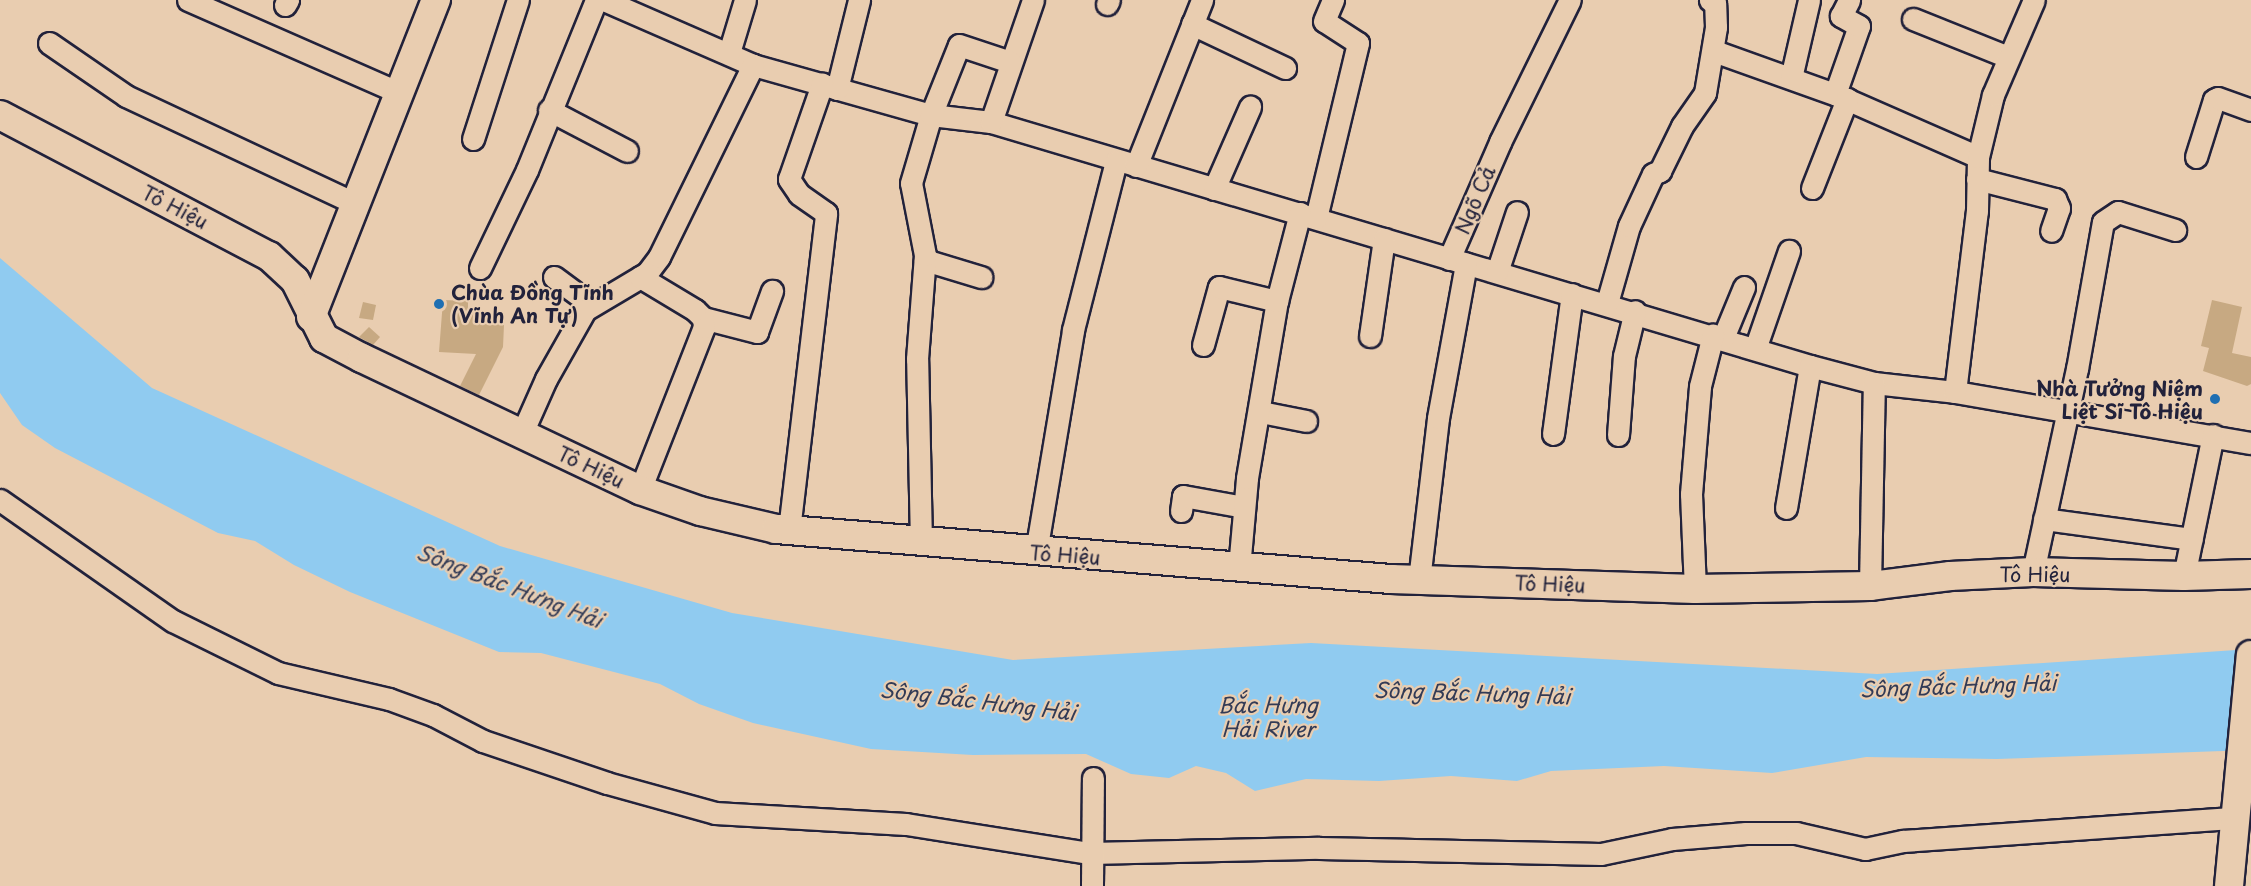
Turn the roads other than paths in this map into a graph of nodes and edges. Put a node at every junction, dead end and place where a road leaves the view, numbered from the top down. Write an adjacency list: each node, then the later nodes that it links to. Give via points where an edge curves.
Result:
1 (188, 0): 27 (street)
2 (435, 0): 27 (main road)
3 (518, 0): 35 (street)
4 (596, 0): 30 (street)
5 (604, 0): 20 (street)
6 (746, 0): 20 (street)
7 (859, 0): 26 (street)
8 (1033, 0): 22 (street)
9 (1202, 0): 17 (street)
10 (1333, 0): 45 (street, via 1324,21 1358,43)
11 (1570, 0): 51 (street, Ngõ Cả, via 1500,141)
12 (1710, 0): 19 (street, via 1715,3)
13 (1809, 0): 25 (street)
14 (1849, 0): 28 (street, via 1841,16 1859,26)
15 (2034, 0): 21 (street)
16 (1912, 19): 21 (street)
17 (1192, 24): 24 (street); 39 (street)
18 (49, 43): 43 (street, via 126,96)
19 (1714, 51): 25 (street); 61 (street, via 1705,93 1682,126 1660,171 1653,174 1629,226)
20 (729, 53): 23 (street)
21 (2008, 57): 37 (street, via 1993,95)
22 (1010, 62): 33 (street, via 959,45); 34 (street)
23 (753, 65): 26 (street); 55 (street, via 658,257)
24 (1285, 68)
25 (1791, 78): 28 (street)
26 (830, 87): 33 (street); 87 (street, via 789,179 799,194 826,213)
27 (400, 93): 43 (main road)
28 (1841, 97): 37 (street); 41 (street)
29 (1250, 107): 42 (street)
30 (549, 110): 36 (street); 52 (street, via 527,170)
31 (2251, 110): 38 (street, via 2214,100)
32 (0, 115): 64 (main road, Tô Hiệu, via 269,256 295,280 309,301)
33 (931, 116): 34 (street); 50 (street, via 911,183)
34 (991, 122): 39 (street)
35 (473, 139)
36 (627, 151)
37 (1978, 157): 40 (street)
38 (2196, 157)
39 (1126, 164): 42 (street); 90 (street, via 1073,330)
40 (1977, 179): 47 (street, via 2055,199 2059,208); 72 (street)
41 (1812, 188)
42 (1214, 189): 45 (street)
43 (357, 204): 64 (main road)
44 (1517, 212): 53 (street)
45 (1308, 216): 48 (street); 60 (street)
46 (2175, 230): 73 (street, via 2118,212 2103,222)
47 (2051, 231)
48 (1384, 238): 51 (street); 66 (street)
49 (1789, 251): 69 (street)
50 (925, 260): 56 (street); 89 (street, via 917,359)
51 (1458, 261): 53 (street); 95 (street, Ngõ Cả)
52 (480, 268)
53 (1497, 272): 59 (street)
54 (554, 277): 62 (street)
55 (640, 277): 62 (street); 65 (street)
56 (981, 277)
57 (1744, 287): 67 (street)
58 (772, 291): 65 (street, via 757,332)
59 (1572, 294): 61 (street); 77 (street)
60 (1277, 301): 68 (street, via 1219,287); 74 (street)
61 (1607, 303): 63 (street)
62 (592, 305): 76 (street, via 585,310 546,379)
63 (1635, 311): 67 (street, via 1677,321); 78 (street, via 1624,356)
64 (311, 317): 76 (main road, Tô Hiệu, via 324,338)
65 (703, 318): 81 (street, via 704,327)
66 (1370, 336)
67 (1718, 337): 69 (street); 97 (street, via 1700,386 1691,494)
68 (1203, 345)
69 (1755, 349): 70 (street)
70 (1809, 366): 71 (street); 84 (street)
71 (1874, 382): 72 (street); 96 (street)
72 (1955, 392): 73 (street)
73 (2069, 410): 79 (street); 86 (street)
74 (1261, 412): 75 (street); 83 (street)
75 (1306, 421)
76 (522, 433): 81 (main road, Tô Hiệu)
77 (1553, 434)
78 (1618, 435)
79 (2213, 435): 80 (street); 88 (street)
80 (2251, 443)
81 (640, 490): 87 (main road, Tô Hiệu, via 700,511)
82 (0, 500): 101 (street, via 173,621 240,656 278,673 389,699 433,715 483,741 607,783 715,813 906,824)
83 (1244, 507): 85 (street, via 1184,496); 91 (street)
84 (1786, 508)
85 (1181, 511)
86 (2044, 519): 88 (street); 92 (street)
87 (789, 530): 89 (main road, Tô Hiệu)
88 (2192, 539): 94 (street)
89 (921, 543): 90 (main road, Tô Hiệu)
90 (1036, 552): 91 (main road, Tô Hiệu)
91 (1239, 568): 95 (main road, Tô Hiệu)
92 (2033, 572): 94 (main road, Tô Hiệu); 96 (main road, Tô Hiệu, via 1950,576)
93 (2251, 574): 94 (main road, Tô Hiệu)
94 (2184, 576)
95 (1419, 580): 97 (main road, Tô Hiệu)
96 (1870, 586): 97 (main road, Tô Hiệu)
97 (1695, 589)
98 (2251, 655): 100 (main road, via 2238,776)
99 (1093, 778): 101 (street)
100 (2240, 814): 101 (street, via 1903,841 1865,849 1796,833 1746,833 1672,839 1601,854 1319,848); 103 (main road)
101 (1090, 853): 102 (street)
102 (1092, 886)
103 (2229, 886)

